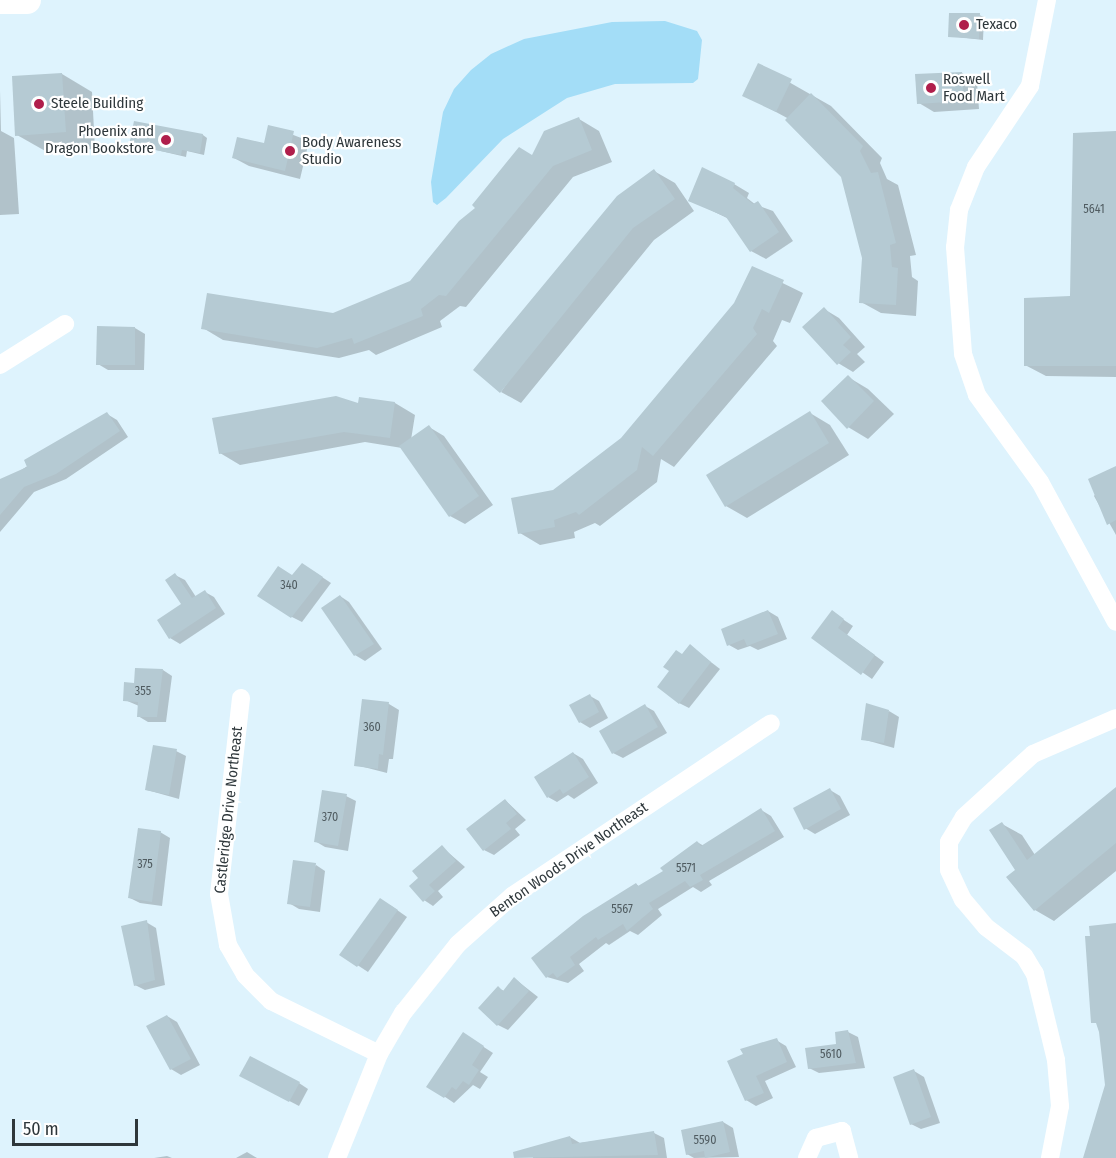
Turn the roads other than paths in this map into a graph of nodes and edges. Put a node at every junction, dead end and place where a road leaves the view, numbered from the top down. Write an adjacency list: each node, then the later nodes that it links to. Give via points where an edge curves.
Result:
1 (0, 0): 2 (main road)
2 (27, 0)
3 (1047, 0): 6 (street, via 1030,86 975,167 959,210 955,248 963,354 976,395 1040,482)
4 (65, 324): 5 (street)
5 (0, 365)
6 (1116, 622)
7 (242, 698): 10 (street, Castleridge Drive Northeast, via 219,894 228,945 245,975 271,1001)
8 (1116, 718): 14 (street, via 1033,754 964,817 949,842 949,870 963,900 986,927 1024,956 1035,974 1056,1060 1060,1106)
9 (771, 723): 10 (street, Benton Woods Drive Northeast, via 493,911 431,974)
10 (379, 1054): 11 (street, Benton Woods Drive Northeast)
11 (337, 1158)
12 (807, 1158): 13 (street, via 816,1138 842,1131)
13 (849, 1158)
14 (1050, 1158)

